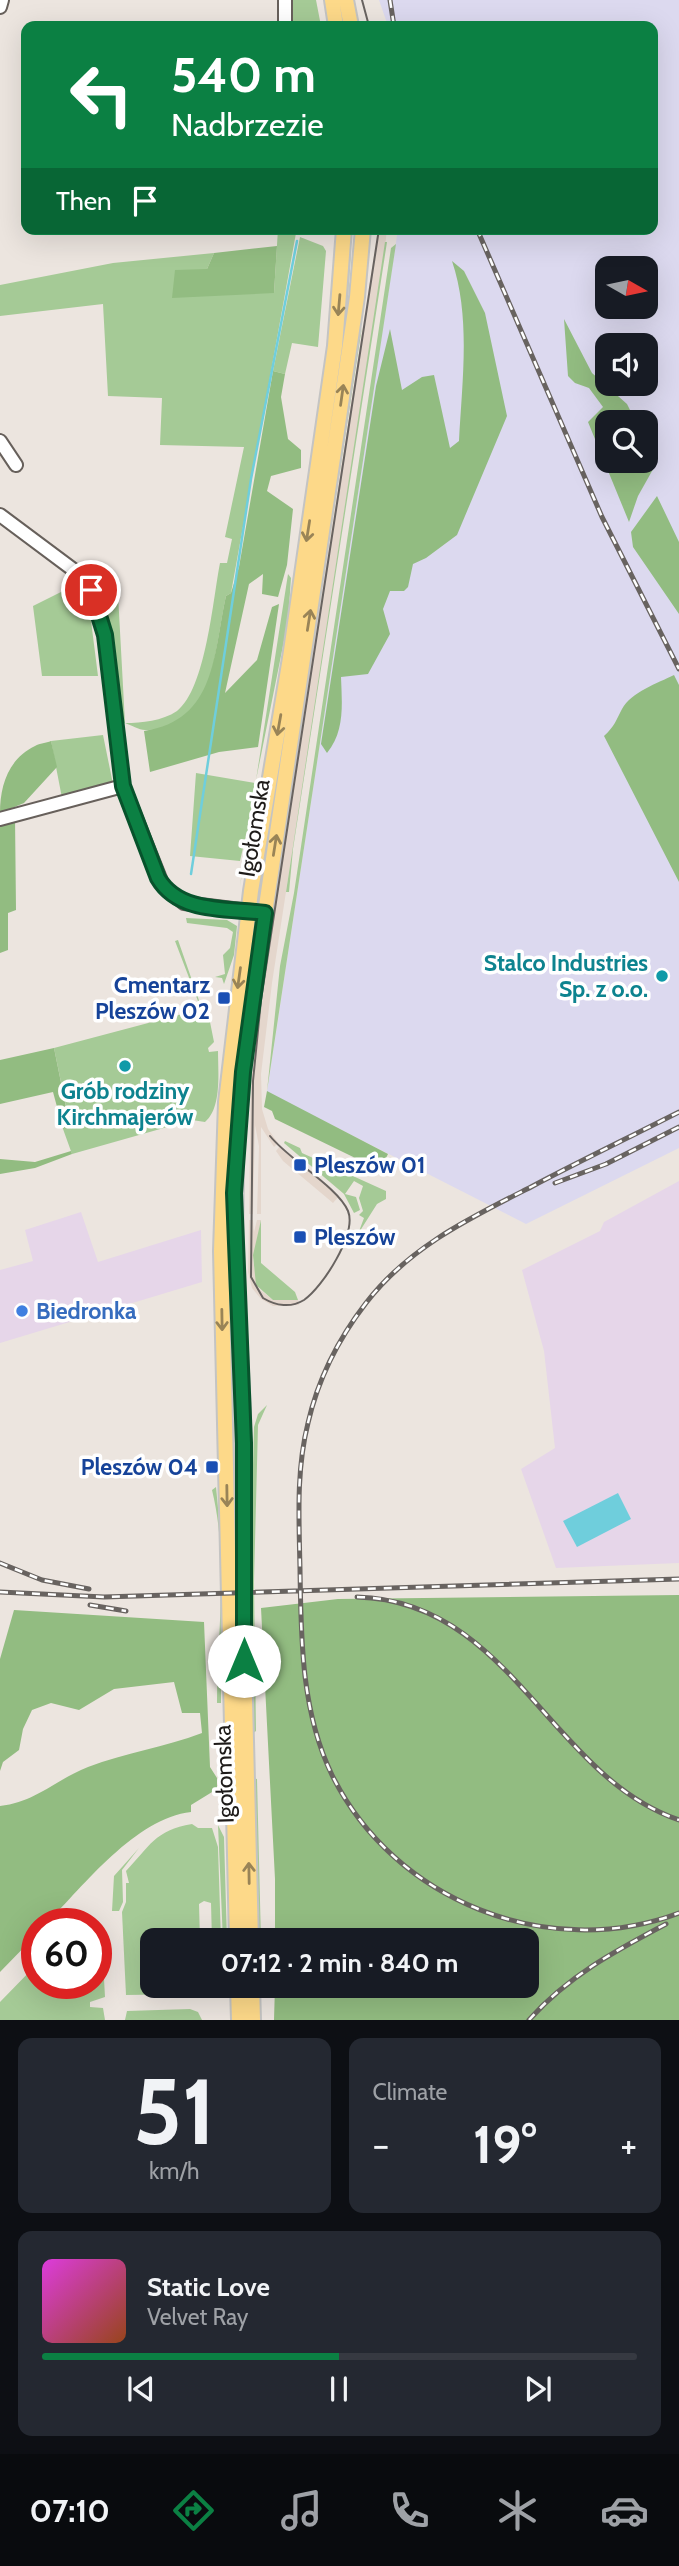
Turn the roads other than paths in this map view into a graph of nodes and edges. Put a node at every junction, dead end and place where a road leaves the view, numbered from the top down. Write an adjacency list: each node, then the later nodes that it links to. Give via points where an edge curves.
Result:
1 (2, 0): 5 (street)
2 (285, 0): 6 (street)
3 (332, 0): 7 (main road)
4 (346, 0): 8 (main road)
5 (0, 7)
6 (285, 21)
7 (335, 21)
8 (350, 21)
9 (344, 235): 16 (main road, Igołomska, one-way to 16, via 335,346)
10 (362, 235): 17 (main road, Igołomska, one-way to 10)
11 (0, 441): 12 (street)
12 (16, 465)
13 (0, 515): 14 (street, via 75,571 95,601 105,635)
14 (123, 786): 15 (street); 16 (street, via 167,892 184,903)
15 (0, 819)
16 (248, 911): 17 (street); 18 (main road, Igołomska, one-way to 18, via 229,1061 221,1198)
17 (265, 913): 18 (main road, Igołomska, via 243,1072 234,1184 244,1432)
18 (239, 1742): 19 (main road, Igołomska)
19 (240, 1767): 20 (main road, Igołomska); 21 (main road, Igołomska, one-way to 19)
20 (237, 1928)
21 (250, 1928)
22 (238, 1998): 24 (main road)
23 (252, 1998): 25 (main road)
24 (239, 2020)
25 (253, 2020)

